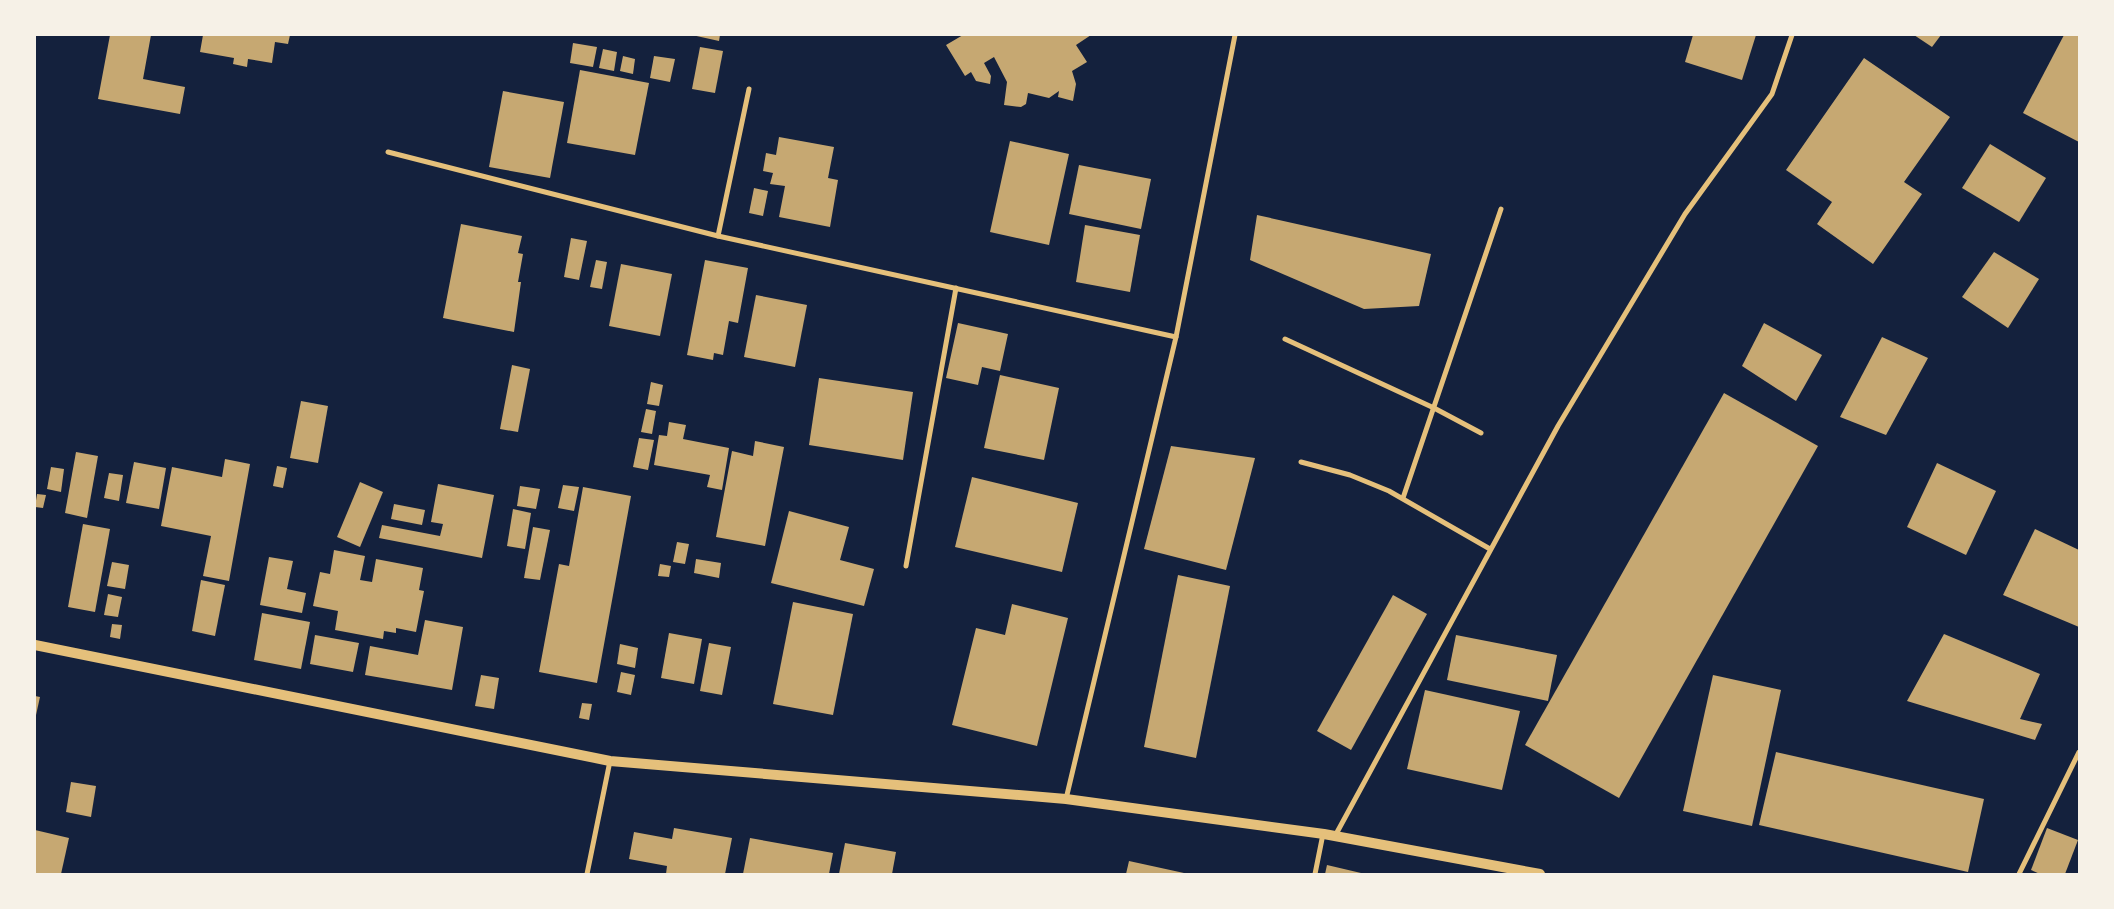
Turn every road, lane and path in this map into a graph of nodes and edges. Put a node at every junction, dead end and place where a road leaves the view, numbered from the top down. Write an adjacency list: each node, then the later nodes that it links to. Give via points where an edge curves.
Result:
1 (1235, 35): 8 (street)
2 (1792, 35): 14 (street, via 1772,94 1685,214 1558,426)
3 (749, 90): 6 (street)
4 (388, 152): 6 (street)
5 (1501, 209): 10 (street)
6 (718, 236): 7 (street)
7 (956, 288): 8 (street); 15 (street)
8 (1176, 337): 19 (street)
9 (1285, 339): 10 (street)
10 (1434, 408): 11 (street); 13 (street)
11 (1481, 433)
12 (1301, 462): 13 (street, via 1350,475)
13 (1403, 498): 14 (street)
14 (1490, 549): 21 (street)
15 (906, 566)
16 (35, 645): 18 (main road)
17 (2079, 752): 25 (street)
18 (610, 761): 19 (main road); 22 (street)
19 (1066, 800): 20 (main road)
20 (1324, 834): 21 (main road); 23 (street)
21 (1335, 836): 24 (main road)
22 (586, 874)
23 (1315, 874)
24 (1540, 874)
25 (2019, 874)

